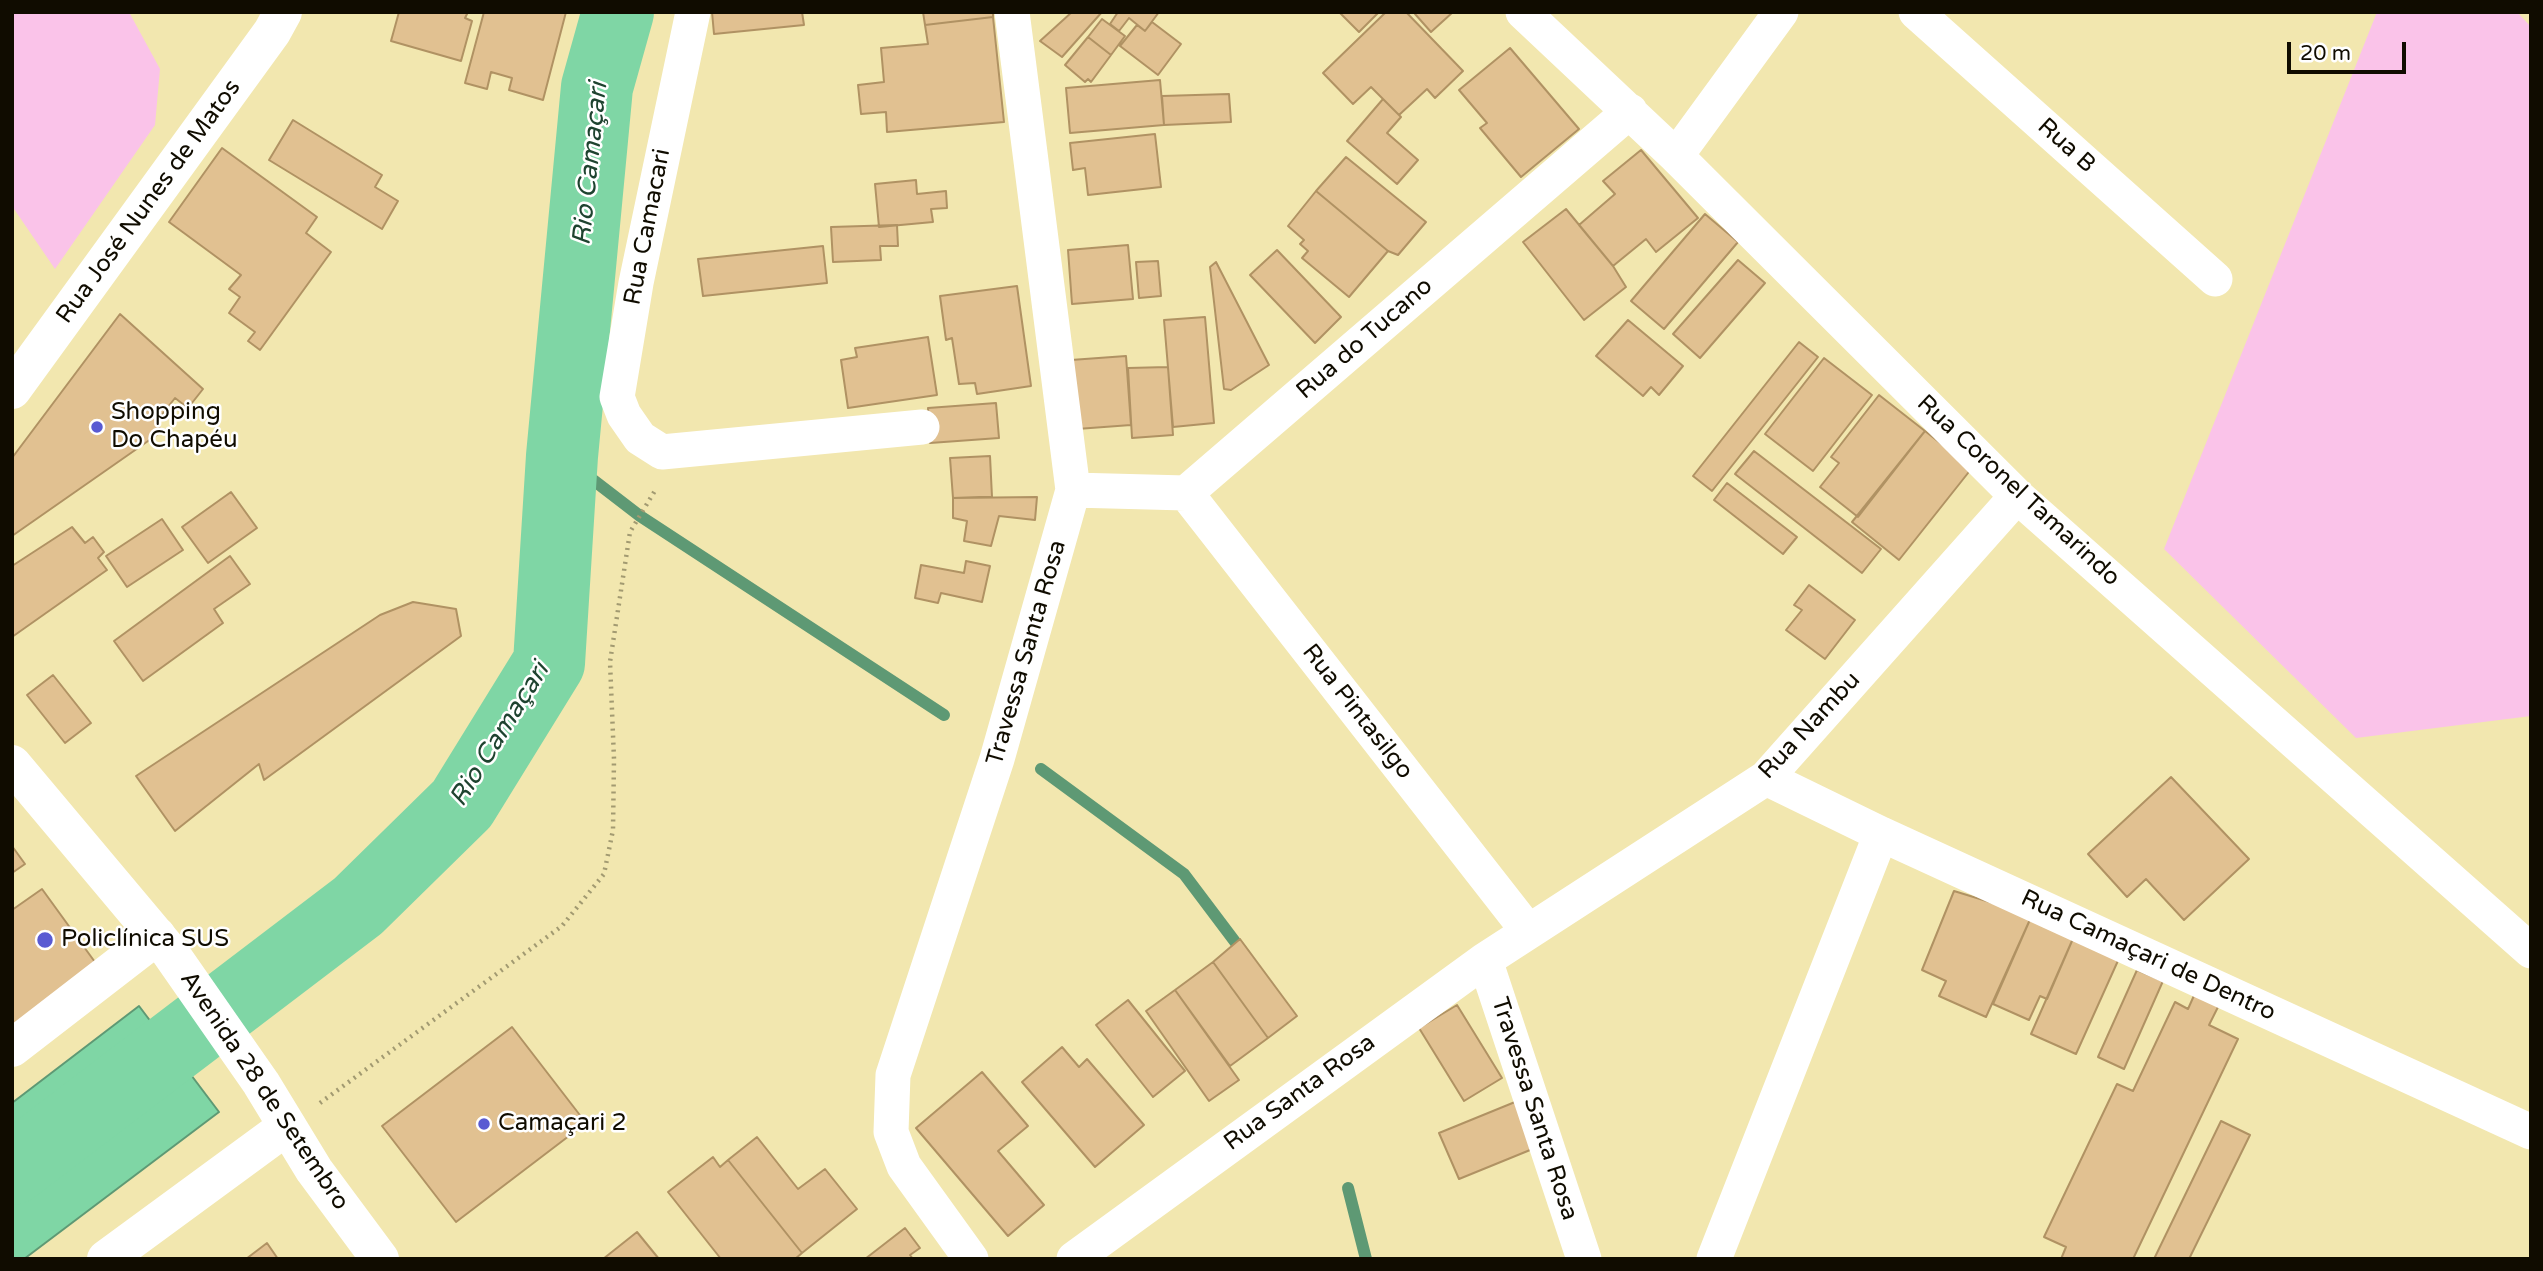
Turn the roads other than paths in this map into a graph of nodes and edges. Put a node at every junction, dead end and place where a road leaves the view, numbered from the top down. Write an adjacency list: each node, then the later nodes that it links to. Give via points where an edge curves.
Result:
1 (282, 12): 10 (street, Rua José Nunes de Matos)
2 (693, 12): 11 (street, Rua Camacari, via 636,284 617,397 624,415 651,445)
3 (1012, 12): 12 (street, Travessa Santa Rosa)
4 (1523, 12): 7 (street, Rua Coronel Tamarindo)
5 (1781, 12): 8 (street)
6 (1916, 12): 9 (street, Rua B)
7 (1630, 111): 8 (street, Rua Coronel Tamarindo); 13 (street, Rua do Tucano)
8 (1676, 156): 14 (street, Rua Coronel Tamarindo)
9 (2216, 279)
10 (12, 390)
11 (922, 427)
12 (1073, 490): 13 (street); 27 (street, Travessa Santa Rosa, via 997,759 893,1075 891,1132 904,1166)
13 (1185, 493): 18 (street, Rua Pintasilgo)
14 (2017, 496): 16 (street, Rua Nambu); 20 (street, Rua Coronel Tamarindo)
15 (12, 764): 19 (street, Avenida 28 de Setembro)
16 (1766, 778): 17 (street, Rua Camaçari de Dentro); 18 (street, Rua Nambu)
17 (1881, 834): 24 (street, Rua Camaçari de Dentro); 30 (street)
18 (1528, 931): 21 (street, Rua Santa Rosa)
19 (157, 936): 22 (street); 23 (street, Avenida 28 de Setembro, via 261,1083)
20 (2531, 951)
21 (1485, 960): 28 (street, Rua Santa Rosa); 29 (street, Travessa Santa Rosa)
22 (12, 1048)
23 (286, 1127): 25 (street); 26 (street, Avenida 28 de Setembro)
24 (2531, 1132)
25 (106, 1259)
26 (380, 1259)
27 (971, 1259)
28 (1074, 1259)
29 (1584, 1259)
30 (1714, 1259)

